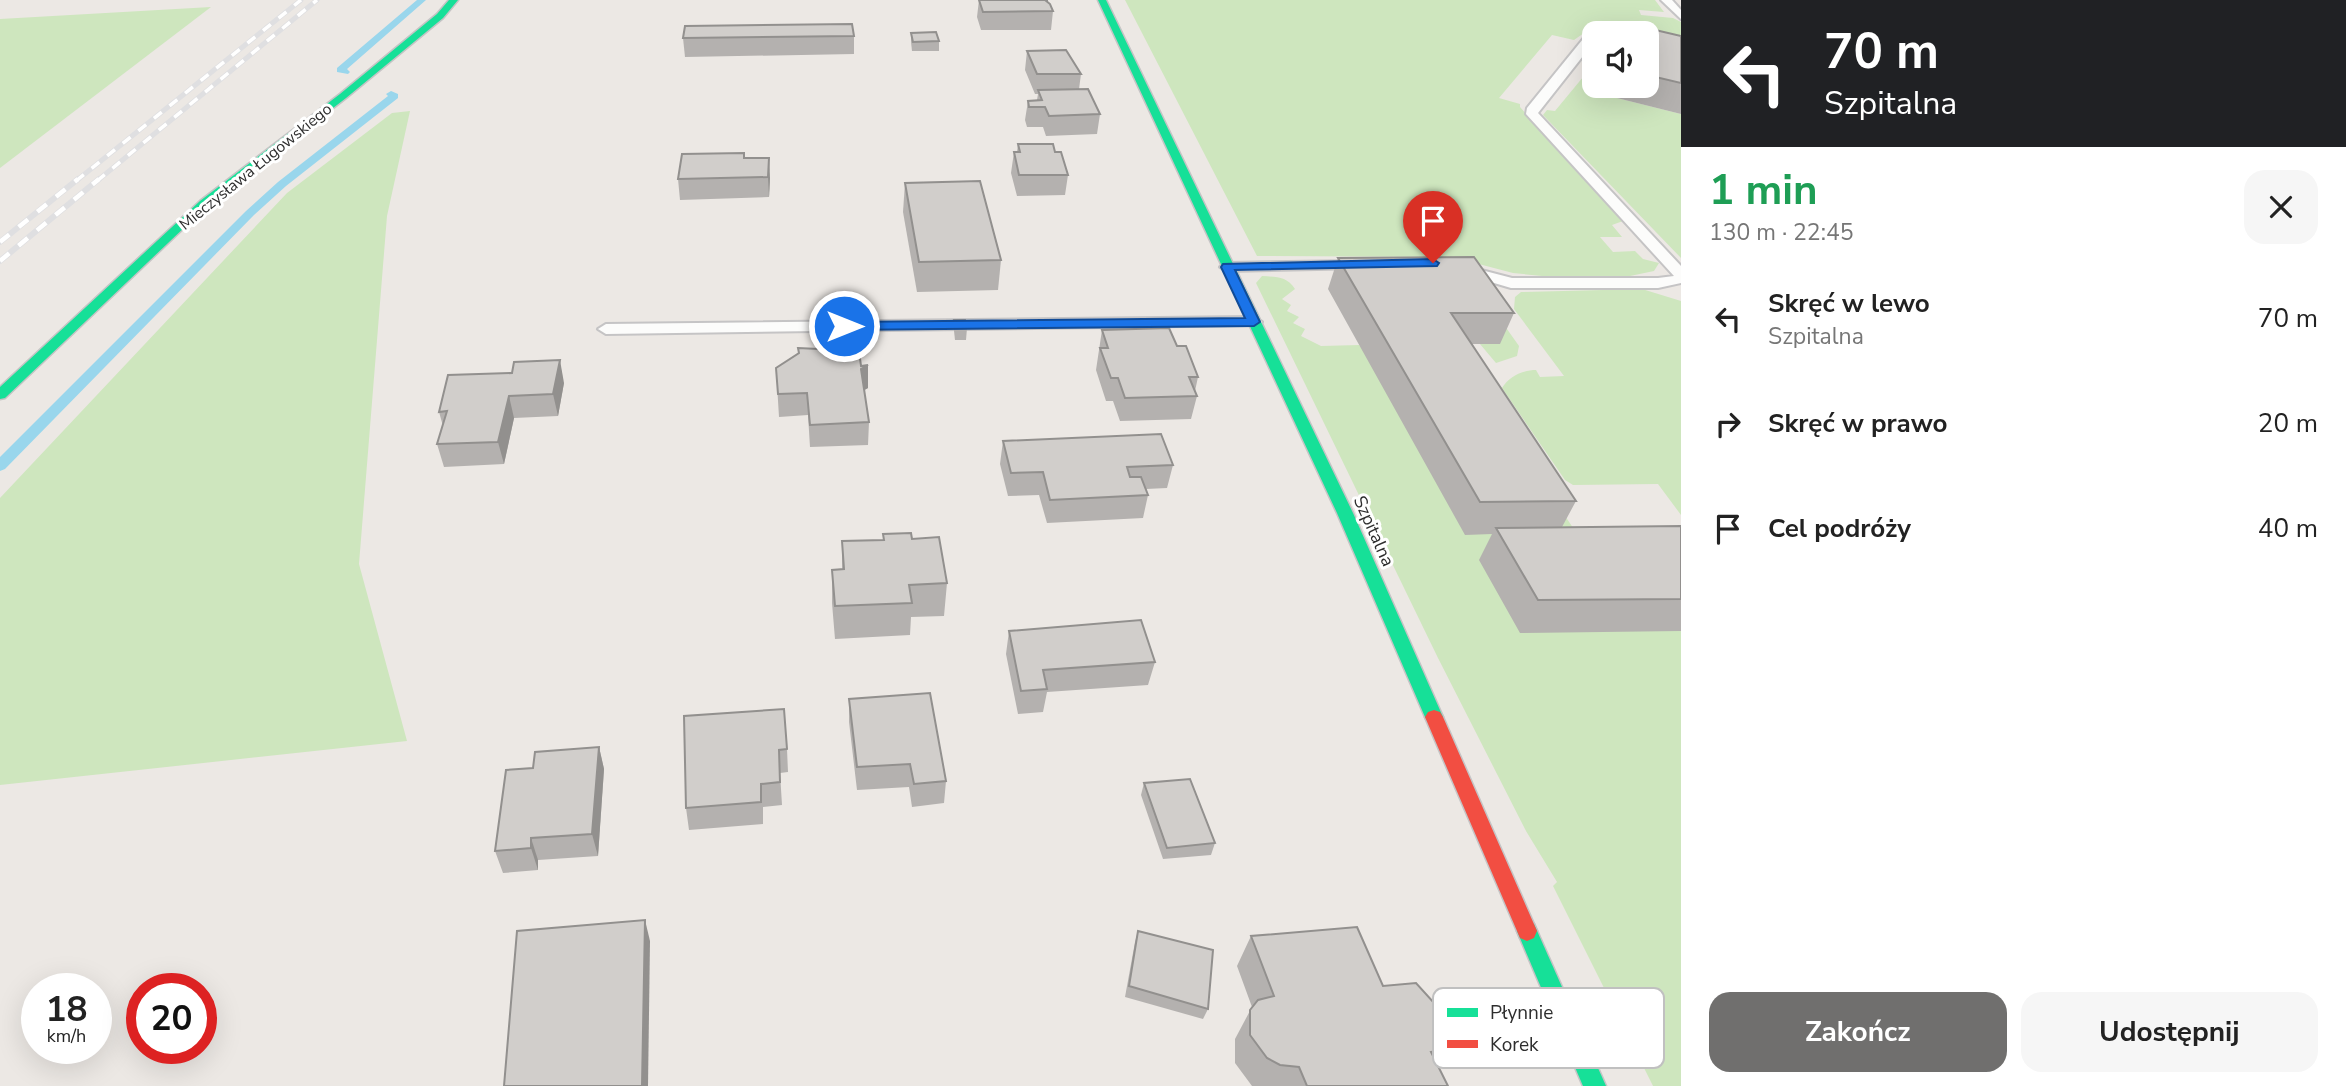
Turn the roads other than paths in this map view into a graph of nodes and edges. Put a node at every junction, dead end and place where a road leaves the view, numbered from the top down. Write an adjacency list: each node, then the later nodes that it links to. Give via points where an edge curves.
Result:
1 (454, 0): 12 (street, Mieczysława Ługowskiego, via 343,96 204,203)
2 (1102, 0): 8 (street, Szpitalna)
3 (1666, 0): 4 (lane)
4 (1681, 16)
5 (1582, 47): 9 (lane, via 1532,114)
6 (1380, 264): 8 (lane)
7 (1445, 265): 9 (lane, via 1511,283 1658,283)
8 (1227, 267): 10 (street, Szpitalna)
9 (1681, 277)
10 (1254, 322): 11 (lane); 13 (street, Szpitalna, via 1345,513)
11 (606, 329)
12 (0, 396)
13 (1552, 988)
14 (1587, 1068): 15 (street, Szpitalna)
15 (1595, 1086)

